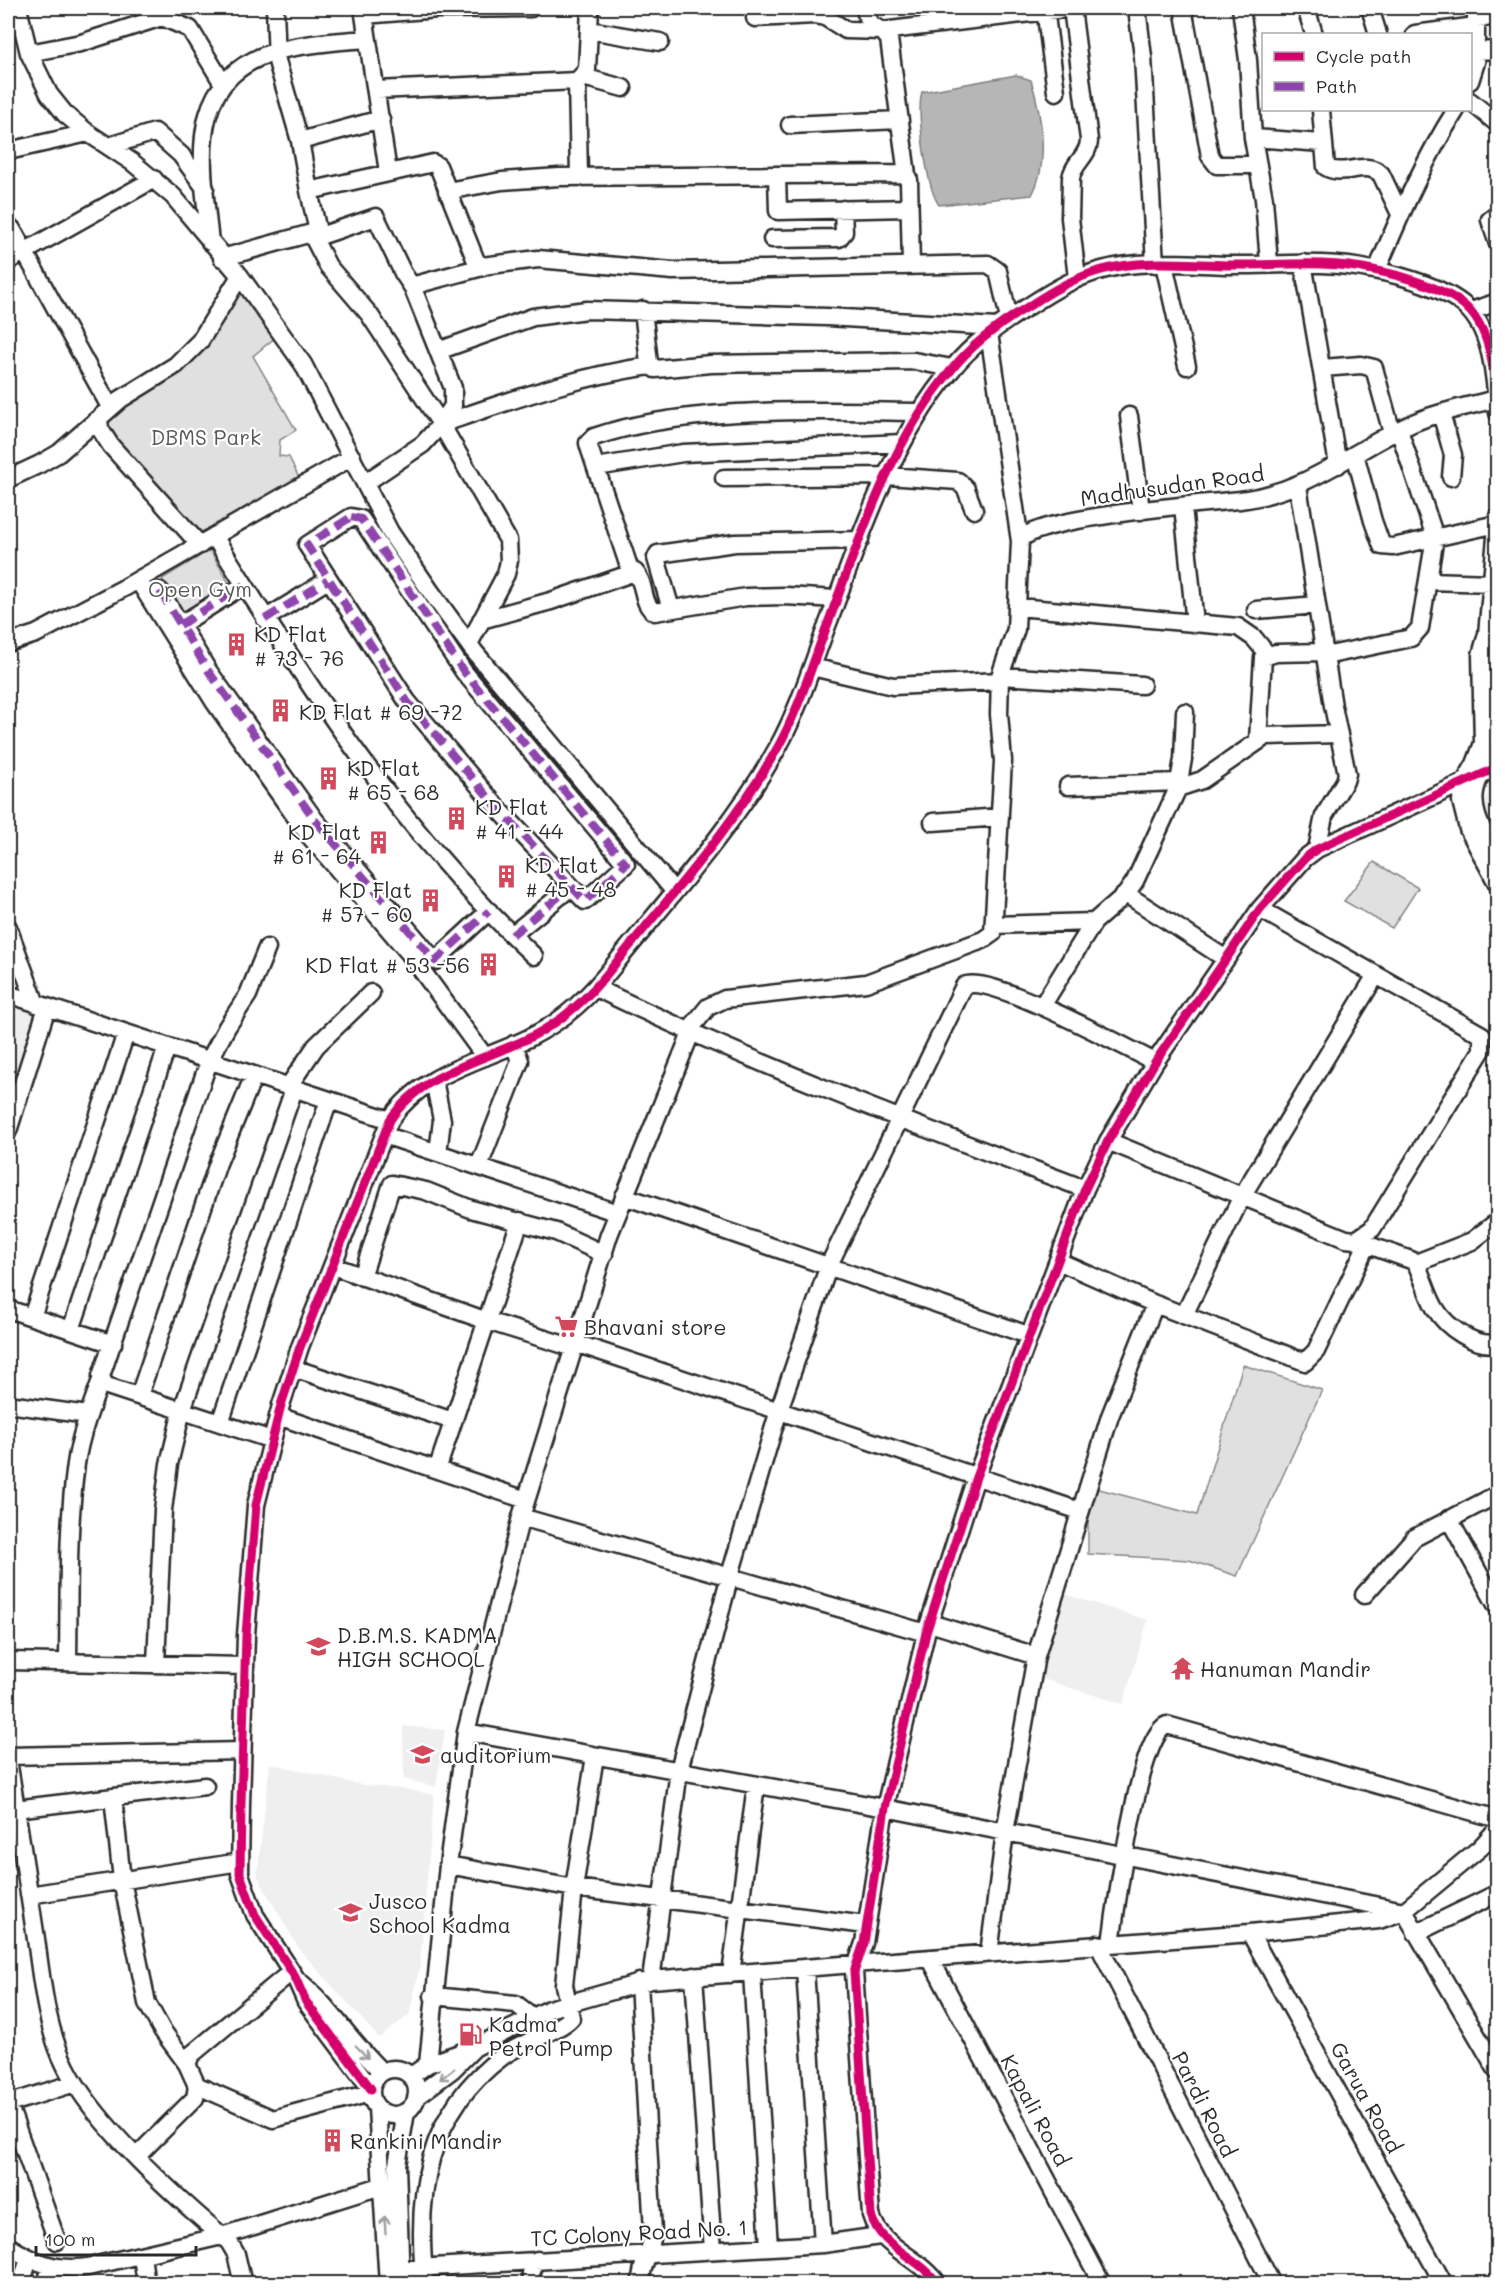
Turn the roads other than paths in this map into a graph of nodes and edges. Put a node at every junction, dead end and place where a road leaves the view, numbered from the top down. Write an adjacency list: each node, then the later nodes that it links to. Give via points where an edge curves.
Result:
1 (18, 8): 28 (street)
2 (275, 8): 27 (street)
3 (531, 8): 13 (street)
4 (590, 8): 18 (street)
5 (864, 8): 19 (street, via 870,24)
6 (1072, 8): 12 (street); 77 (street, via 1089,148 1071,178 1070,218)
7 (1137, 8): 71 (street)
8 (1183, 8): 49 (street, via 1210,156 1217,165)
9 (1241, 8): 29 (street)
10 (1306, 8): 20 (street)
11 (1370, 8): 21 (street)
12 (1045, 9): 19 (street); 35 (street)
13 (363, 11): 23 (street)
14 (157, 12): 28 (street, via 81,43); 32 (street, via 196,36)
15 (1476, 17): 16 (street); 22 (street); 26 (street)
16 (1497, 17)
17 (755, 18): 19 (street, via 815,15 846,30)
18 (589, 30): 24 (street); 31 (street, via 587,70)
19 (882, 31): 40 (street, via 891,46)
20 (1314, 33)
21 (1378, 33)
22 (1418, 33)
23 (367, 39): 27 (street); 34 (street)
24 (660, 42)
25 (1497, 50): 26 (street)
26 (1476, 51): 30 (street)
27 (275, 52): 32 (street, via 236,70); 45 (street, via 282,89)
28 (29, 53): 43 (street, via 49,94)
29 (1256, 58): 44 (street)
30 (1472, 71)
31 (580, 79): 33 (street); 34 (street); 53 (street)
32 (222, 82): 55 (street, via 212,99 206,125)
33 (623, 88)
34 (376, 90): 39 (street)
35 (1056, 92)
36 (1472, 103): 41 (street)
37 (1321, 111): 46 (street)
38 (1455, 111): 60 (street)
39 (381, 119): 45 (street); 50 (street)
40 (900, 120): 42 (street); 52 (street)
41 (1497, 124)
42 (790, 125)
43 (88, 133): 47 (street); 48 (street)
44 (1253, 138): 46 (street); 49 (street)
45 (300, 141): 56 (street)
46 (1322, 142): 60 (street, via 1323,162 1329,170 1376,169)
47 (109, 146): 54 (street); 55 (street, via 155,132 181,155)
48 (8, 151)
49 (1258, 165): 72 (street)
50 (388, 172): 56 (street); 57 (street, via 433,163 438,166)
51 (777, 175): 52 (street); 53 (street); 59 (street, via 778,211)
52 (907, 175): 58 (street)
53 (579, 176): 57 (street, via 502,181)
54 (154, 179): 65 (street, via 173,196); 67 (street)
55 (206, 188): 65 (street)
56 (309, 190): 63 (street)
57 (447, 191): 74 (street, via 476,261)
58 (909, 208): 59 (street); 73 (street)
59 (843, 209): 64 (street, via 844,232 839,238)
60 (1400, 214): 75 (street)
61 (1497, 214): 66 (street, via 1490,220)
62 (8, 226): 67 (street)
63 (317, 234): 68 (street); 78 (street, via 376,217); 94 (street, via 328,266 369,314)
64 (772, 239)
65 (210, 243): 68 (street)
66 (1497, 244)
67 (24, 251): 69 (street); 91 (street)
68 (222, 258): 76 (street)
69 (8, 261)
70 (1303, 263): 72 (street); 75 (street, via 1338,263); 87 (street)
71 (1160, 264): 72 (street); 77 (street, via 1131,264); 85 (street)
72 (1269, 264)
73 (911, 265): 74 (street, via 673,271 538,259); 82 (street, via 994,266 998,271)
74 (486, 266): 78 (street)
75 (1377, 270): 81 (street, via 1430,287)
76 (240, 276): 91 (street, via 190,352); 98 (street, via 303,364)
77 (1077, 278): 82 (street)
78 (413, 288): 83 (street)
79 (1497, 302): 81 (street)
80 (643, 310): 82 (street); 83 (street, via 586,310 533,317); 84 (street)
81 (1471, 311): 88 (street)
82 (998, 326): 86 (street); 115 (street)
83 (438, 351): 94 (street, via 454,394 453,406)
84 (650, 366): 86 (street, via 655,369 711,364 914,361); 94 (street, via 609,371 559,384)
85 (1187, 366)
86 (952, 368): 90 (street)
87 (1322, 368): 95 (street, via 1374,368); 99 (street)
88 (1495, 372): 89 (street)
89 (1497, 399): 92 (street, Madhusudan Road)
90 (921, 412): 96 (street); 100 (street, via 839,411 682,418 594,437 588,443)
91 (104, 413): 104 (street, via 59,453); 114 (street, via 104,438)
92 (1441, 413): 95 (street, Madhusudan Road); 102 (street, via 1453,455)
93 (1129, 416): 109 (street)
94 (441, 424): 105 (street, via 406,457); 129 (street, via 508,540 506,574)
95 (1396, 431): 97 (street, Madhusudan Road); 112 (street)
96 (902, 443): 100 (street, via 683,453); 101 (street)
97 (1355, 454): 99 (street, Madhusudan Road); 112 (street, via 1382,546)
98 (352, 457): 105 (street); 114 (street)
99 (1338, 465): 106 (street, Madhusudan Road)
100 (596, 468): 116 (street)
101 (888, 476): 103 (street); 108 (street, via 958,481 966,489); 113 (street)
102 (1451, 477)
103 (724, 478)
104 (8, 479)
105 (365, 483): 134 (street, via 390,532)
106 (1298, 486): 107 (street, Madhusudan Road, via 1260,497); 124 (street)
107 (1183, 506): 109 (street, Madhusudan Road); 130 (street)
108 (974, 510)
109 (1141, 511): 115 (street, Madhusudan Road, via 1034,530)
110 (1497, 516): 111 (street)
111 (1497, 524): 112 (street); 120 (street)
112 (1435, 537): 119 (street)
113 (861, 540): 123 (street); 126 (street, via 735,543 658,554)
114 (207, 541): 117 (street); 121 (street)
115 (1020, 541): 125 (street)
116 (631, 573): 126 (street, via 638,574 651,610); 129 (street)
117 (138, 580): 133 (street, via 36,633); 177 (street, via 215,703 307,833 409,953)
118 (328, 580): 128 (street); 155 (street, via 407,701); 155 (street, via 307,545 351,517 361,519 464,672 626,864 585,901)
119 (1429, 581): 120 (street); 136 (street, via 1420,628 1411,638)
120 (1492, 583): 132 (street)
121 (244, 585): 128 (street); 131 (street)
122 (160, 591): 131 (street)
123 (837, 599): 126 (street, via 746,597); 137 (street)
124 (1317, 606): 127 (street); 136 (street)
125 (1018, 607): 130 (street); 138 (street, via 1016,629)
126 (671, 609)
127 (1256, 610)
128 (265, 619): 159 (street, via 411,826)
129 (481, 620): 134 (street)
130 (1195, 624): 135 (street, via 1238,627)
131 (180, 625): 159 (street, via 315,820 435,961)
132 (1487, 634): 140 (street, via 1497,664); 148 (street, via 1481,655 1483,743)
133 (8, 643)
134 (469, 644): 156 (street)
135 (1267, 654): 136 (street); 143 (street, via 1261,665)
136 (1325, 654): 142 (street)
137 (812, 667): 138 (street, via 893,686); 156 (street, via 778,746 748,795)
138 (1000, 679): 139 (street); 150 (street, via 1004,761)
139 (1142, 685)
140 (1497, 710)
141 (1185, 712): 147 (street)
142 (1339, 734): 143 (street, via 1278,734); 152 (street, via 1346,781 1324,816)
143 (1258, 740): 147 (street, via 1202,780)
144 (1497, 742): 146 (street, via 1492,761)
145 (1497, 767): 146 (street)
146 (1480, 776): 148 (street); 153 (street, via 1473,802)
147 (1179, 785): 149 (street); 157 (street, via 1146,860)
148 (1463, 785): 152 (street); 154 (street, via 1464,819)
149 (1068, 786)
150 (1000, 817): 151 (street); 161 (street)
151 (933, 822)
152 (1317, 849): 158 (street)
153 (1497, 857)
154 (1497, 885)
155 (571, 887): 163 (street)
156 (674, 891): 168 (street)
157 (1126, 894): 160 (street); 166 (street)
158 (1260, 909): 166 (street); 167 (street)
159 (489, 911): 163 (street)
160 (1094, 922): 161 (street); 172 (street)
161 (995, 925): 174 (street, via 993,933 983,940 866,983 716,1002 699,1015)
162 (8, 927): 171 (street)
163 (512, 935): 165 (street)
164 (267, 948): 178 (street, via 248,995)
165 (534, 956)
166 (1226, 959): 179 (street)
167 (1376, 975): 192 (street); 196 (street, via 1476,1030 1484,1042)
168 (596, 988): 174 (street); 175 (street, via 580,1006)
169 (371, 993): 182 (street, via 316,1047)
170 (8, 994): 171 (street)
171 (41, 1006): 173 (street); 186 (street)
172 (1042, 1006): 179 (street); 184 (street, via 977,983 964,986)
173 (126, 1033): 176 (street); 206 (street)
174 (690, 1033): 184 (street); 191 (street)
175 (514, 1044): 177 (street); 189 (street, via 520,1061)
176 (167, 1047): 178 (street); 208 (street)
177 (484, 1057): 181 (street)
178 (209, 1061): 180 (street); 211 (street)
179 (1155, 1062): 187 (street)
180 (254, 1075): 182 (street); 215 (street, via 218,1163)
181 (434, 1080): 185 (street, via 401,1103); 188 (street, via 442,1120)
182 (291, 1088): 183 (street); 217 (street)
183 (329, 1100): 185 (street); 222 (street)
184 (898, 1119): 190 (street); 200 (street)
185 (387, 1128): 188 (street); 201 (street)
186 (8, 1131)
187 (1108, 1141): 190 (street); 192 (street)
188 (438, 1153): 189 (street)
189 (479, 1167): 193 (street)
190 (1085, 1189): 198 (street)
191 (624, 1196): 193 (street); 200 (street)
192 (1242, 1196): 196 (street); 205 (street)
193 (618, 1213): 197 (street)
194 (520, 1221): 197 (street); 202 (street, via 392,1184); 207 (street)
195 (1497, 1221): 199 (street, via 1472,1240)
196 (1361, 1242): 199 (street); 205 (street, via 1316,1351 1305,1362)
197 (604, 1254): 212 (street)
198 (1058, 1261): 203 (street); 209 (street)
199 (1416, 1263): 210 (street, via 1442,1317 1474,1342)
200 (829, 1265): 209 (street); 218 (street)
201 (333, 1266): 202 (street); 213 (street)
202 (362, 1277): 207 (street)
203 (1155, 1304): 205 (street); 228 (street, via 1110,1416)
204 (8, 1309): 206 (street)
205 (1184, 1315)
206 (32, 1317): 208 (street)
207 (487, 1321): 212 (street); 221 (street)
208 (71, 1330): 211 (street)
209 (1028, 1335): 225 (street)
210 (1497, 1342)
211 (112, 1344): 214 (street)
212 (575, 1345): 218 (street); 227 (street)
213 (293, 1368): 220 (street); 221 (street)
214 (101, 1380): 215 (street, via 107,1386); 219 (street)
215 (139, 1396): 217 (street)
216 (8, 1404): 219 (street)
217 (182, 1410): 222 (street); 238 (street, via 163,1510)
218 (780, 1410): 225 (street); 231 (street)
219 (88, 1415): 237 (street, via 76,1462 72,1508)
220 (278, 1416): 223 (street); 224 (street)
221 (453, 1421): 224 (street)
222 (220, 1423): 223 (street)
223 (272, 1440): 239 (street, via 256,1505)
224 (437, 1470): 227 (street)
225 (976, 1477): 228 (street); 234 (street)
226 (1497, 1494): 230 (street)
227 (526, 1500): 229 (street)
228 (1080, 1511): 235 (street)
229 (521, 1517): 231 (street); 240 (street)
230 (1449, 1519): 232 (street, via 1405,1546); 233 (street)
231 (730, 1575): 234 (street); 244 (street)
232 (1364, 1596)
233 (1497, 1608)
234 (928, 1628): 235 (street); 248 (street)
235 (1036, 1656): 252 (street)
236 (8, 1661): 237 (street)
237 (68, 1661): 238 (street)
238 (156, 1663): 239 (street)
239 (245, 1666): 241 (street)
240 (466, 1732): 242 (street); 255 (street)
241 (242, 1751): 243 (street); 254 (street)
242 (595, 1756): 244 (street); 257 (street)
243 (8, 1758): 249 (street)
244 (679, 1770): 245 (street); 260 (street)
245 (756, 1785): 248 (street); 261 (street)
246 (205, 1786): 247 (street)
247 (113, 1797): 249 (street); 256 (street)
248 (885, 1808): 252 (street); 263 (street)
249 (15, 1809): 259 (street)
250 (1497, 1819): 253 (street, via 1167,1725 1155,1735 1142,1769)
251 (1497, 1828): 262 (street, via 1480,1848)
252 (1005, 1832): 253 (street); 267 (street)
253 (1125, 1854): 262 (street); 266 (street)
254 (240, 1862): 256 (street); 273 (street, via 245,1892 255,1915)
255 (448, 1865): 257 (street); 276 (street)
256 (122, 1880): 259 (street); 280 (street, via 147,2003)
257 (574, 1888): 260 (street); 277 (street, via 564,1985)
258 (1497, 1893): 265 (street)
259 (29, 1895): 285 (street, via 52,2032)
260 (661, 1899): 261 (street); 275 (street)
261 (740, 1908): 263 (street); 272 (street)
262 (1404, 1911): 264 (street, via 1379,1920); 265 (street)
263 (866, 1925): 269 (street)
264 (1250, 1933): 266 (street); 316 (street, Garua Road)
265 (1416, 1933): 283 (street)
266 (1104, 1944): 267 (street); 315 (street, Pardi Road)
267 (988, 1953): 268 (street)
268 (930, 1958): 269 (street); 314 (street, Kapali Road)
269 (856, 1964): 270 (street); 294 (street, via 871,2216)
270 (805, 1969): 271 (street); 296 (street)
271 (752, 1972): 272 (street); 298 (street)
272 (731, 1974): 274 (street)
273 (293, 1975): 280 (street, via 191,2055); 282 (street, one-way to 282, via 316,1995); 288 (street, via 306,2002)
274 (694, 1976): 275 (street); 299 (street)
275 (645, 1981): 277 (street); 300 (street, via 653,2232)
276 (433, 1996): 278 (street, via 516,2004); 281 (street)
277 (568, 2002): 278 (street); 304 (street, via 572,2015 568,2022 524,2043 480,2074 440,2131 427,2167 422,2202)
278 (533, 2017): 279 (street)
279 (474, 2048): 281 (street); 287 (street, one-way to 287)
280 (187, 2064): 286 (street)
281 (428, 2064): 284 (street)
282 (382, 2072): 284 (street, via 403,2070); 288 (street, via 375,2079)
283 (1497, 2072)
284 (411, 2076): 287 (street)
285 (75, 2083): 289 (street); 291 (street)
286 (196, 2085): 288 (street, via 273,2120); 291 (street, via 195,2098)
287 (417, 2096): 290 (street)
288 (373, 2097): 290 (street, via 386,2114); 292 (street)
289 (8, 2103): 295 (street)
290 (406, 2112): 306 (street, via 397,2165)
291 (137, 2156): 293 (street)
292 (384, 2185): 293 (street); 310 (street, one-way to 292)
293 (222, 2236): 301 (street); 309 (street, via 233,2247)
294 (880, 2236): 296 (street, TC Colony Road No. 1); 313 (street)
295 (57, 2241)
296 (823, 2244): 298 (street, TC Colony Road No. 1)
297 (8, 2246): 302 (street)
298 (769, 2247): 299 (street, TC Colony Road No. 1)
299 (713, 2250): 300 (street, TC Colony Road No. 1)
300 (649, 2253): 303 (street, TC Colony Road No. 1); 312 (street, via 642,2267)
301 (142, 2256): 305 (street); 308 (street)
302 (29, 2259): 305 (street); 307 (street)
303 (537, 2260): 304 (street, TC Colony Road No. 1); 311 (street)
304 (424, 2275): 306 (street, TC Colony Road No. 1)
305 (49, 2276)
306 (400, 2276)
307 (21, 2283)
308 (146, 2283)
309 (243, 2283)
310 (388, 2283)
311 (531, 2283)
312 (641, 2283)
313 (938, 2283)
314 (1102, 2283)
315 (1272, 2283)
316 (1444, 2283)

